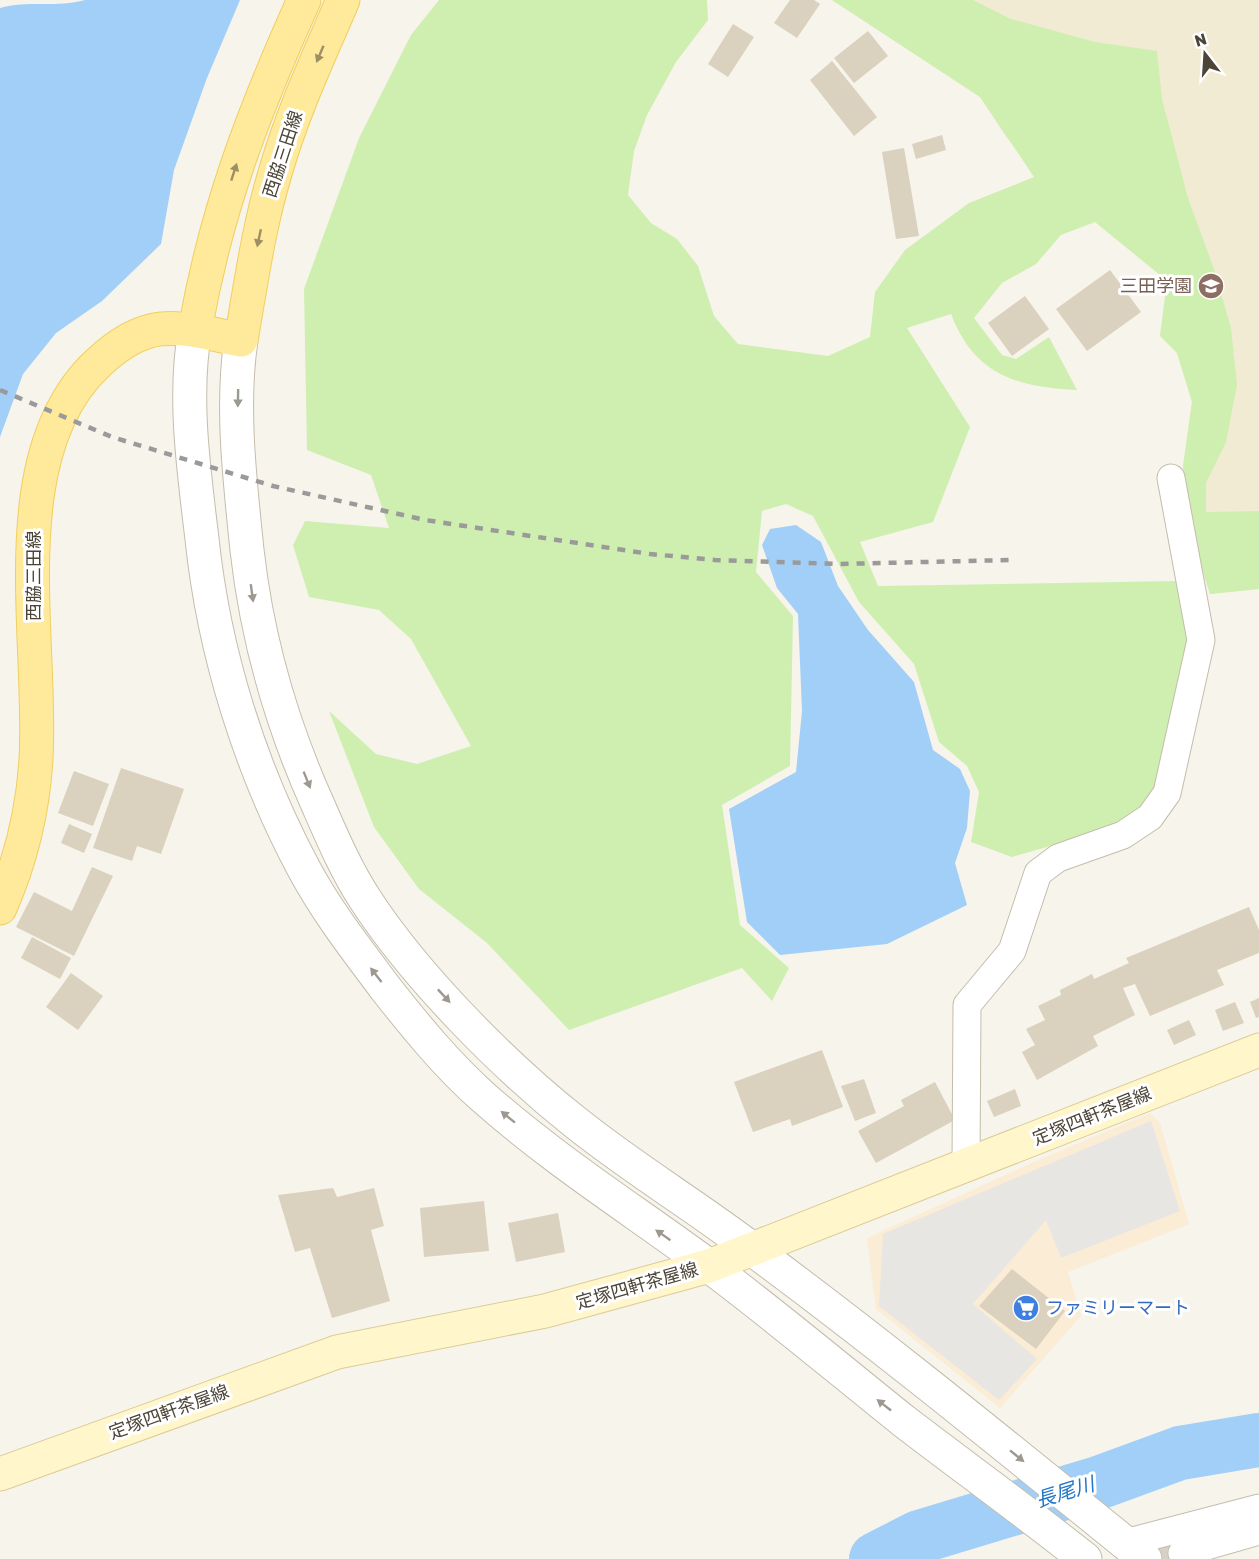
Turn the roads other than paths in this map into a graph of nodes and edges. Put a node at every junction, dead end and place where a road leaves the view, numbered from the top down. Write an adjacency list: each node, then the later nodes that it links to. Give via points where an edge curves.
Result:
1 (304, 0): 3 (main road, one-way to 1, via 205,273 233,172 259,101)
2 (343, 0): 4 (main road, 西脇三田線, one-way to 4, via 275,170)
3 (195, 330): 4 (main road, 西脇三田線); 6 (main road, 西脇三田線, via 161,329 139,334 114,348 76,384 52,432 41,466 34,525 36,759 25,844); 10 (street, one-way to 3, via 598,1190 482,1096 403,1010 348,940 305,871 249,745 225,666 206,576 191,437)
4 (241, 340): 9 (street, one-way to 9, via 237,411 243,510 253,599 267,667 308,783 334,843 365,899 417,968 490,1045 574,1121)
5 (1172, 478): 8 (street, via 1201,640 1167,793 1150,817 1123,835 1058,858 1038,873 1012,951 967,1005)
6 (0, 908)
7 (1259, 1050): 8 (main road, 定塚四軒茶屋線)
8 (966, 1166): 9 (main road, 定塚四軒茶屋線)
9 (752, 1248): 10 (main road, 定塚四軒茶屋線); 14 (street, one-way to 14)
10 (709, 1266): 11 (main road, 定塚四軒茶屋線, via 545,1311 337,1352); 16 (street, one-way to 10)
11 (0, 1474)
12 (1259, 1508): 14 (street)
13 (1259, 1532): 15 (street)
14 (1135, 1551)
15 (1182, 1553)
16 (1080, 1558)

